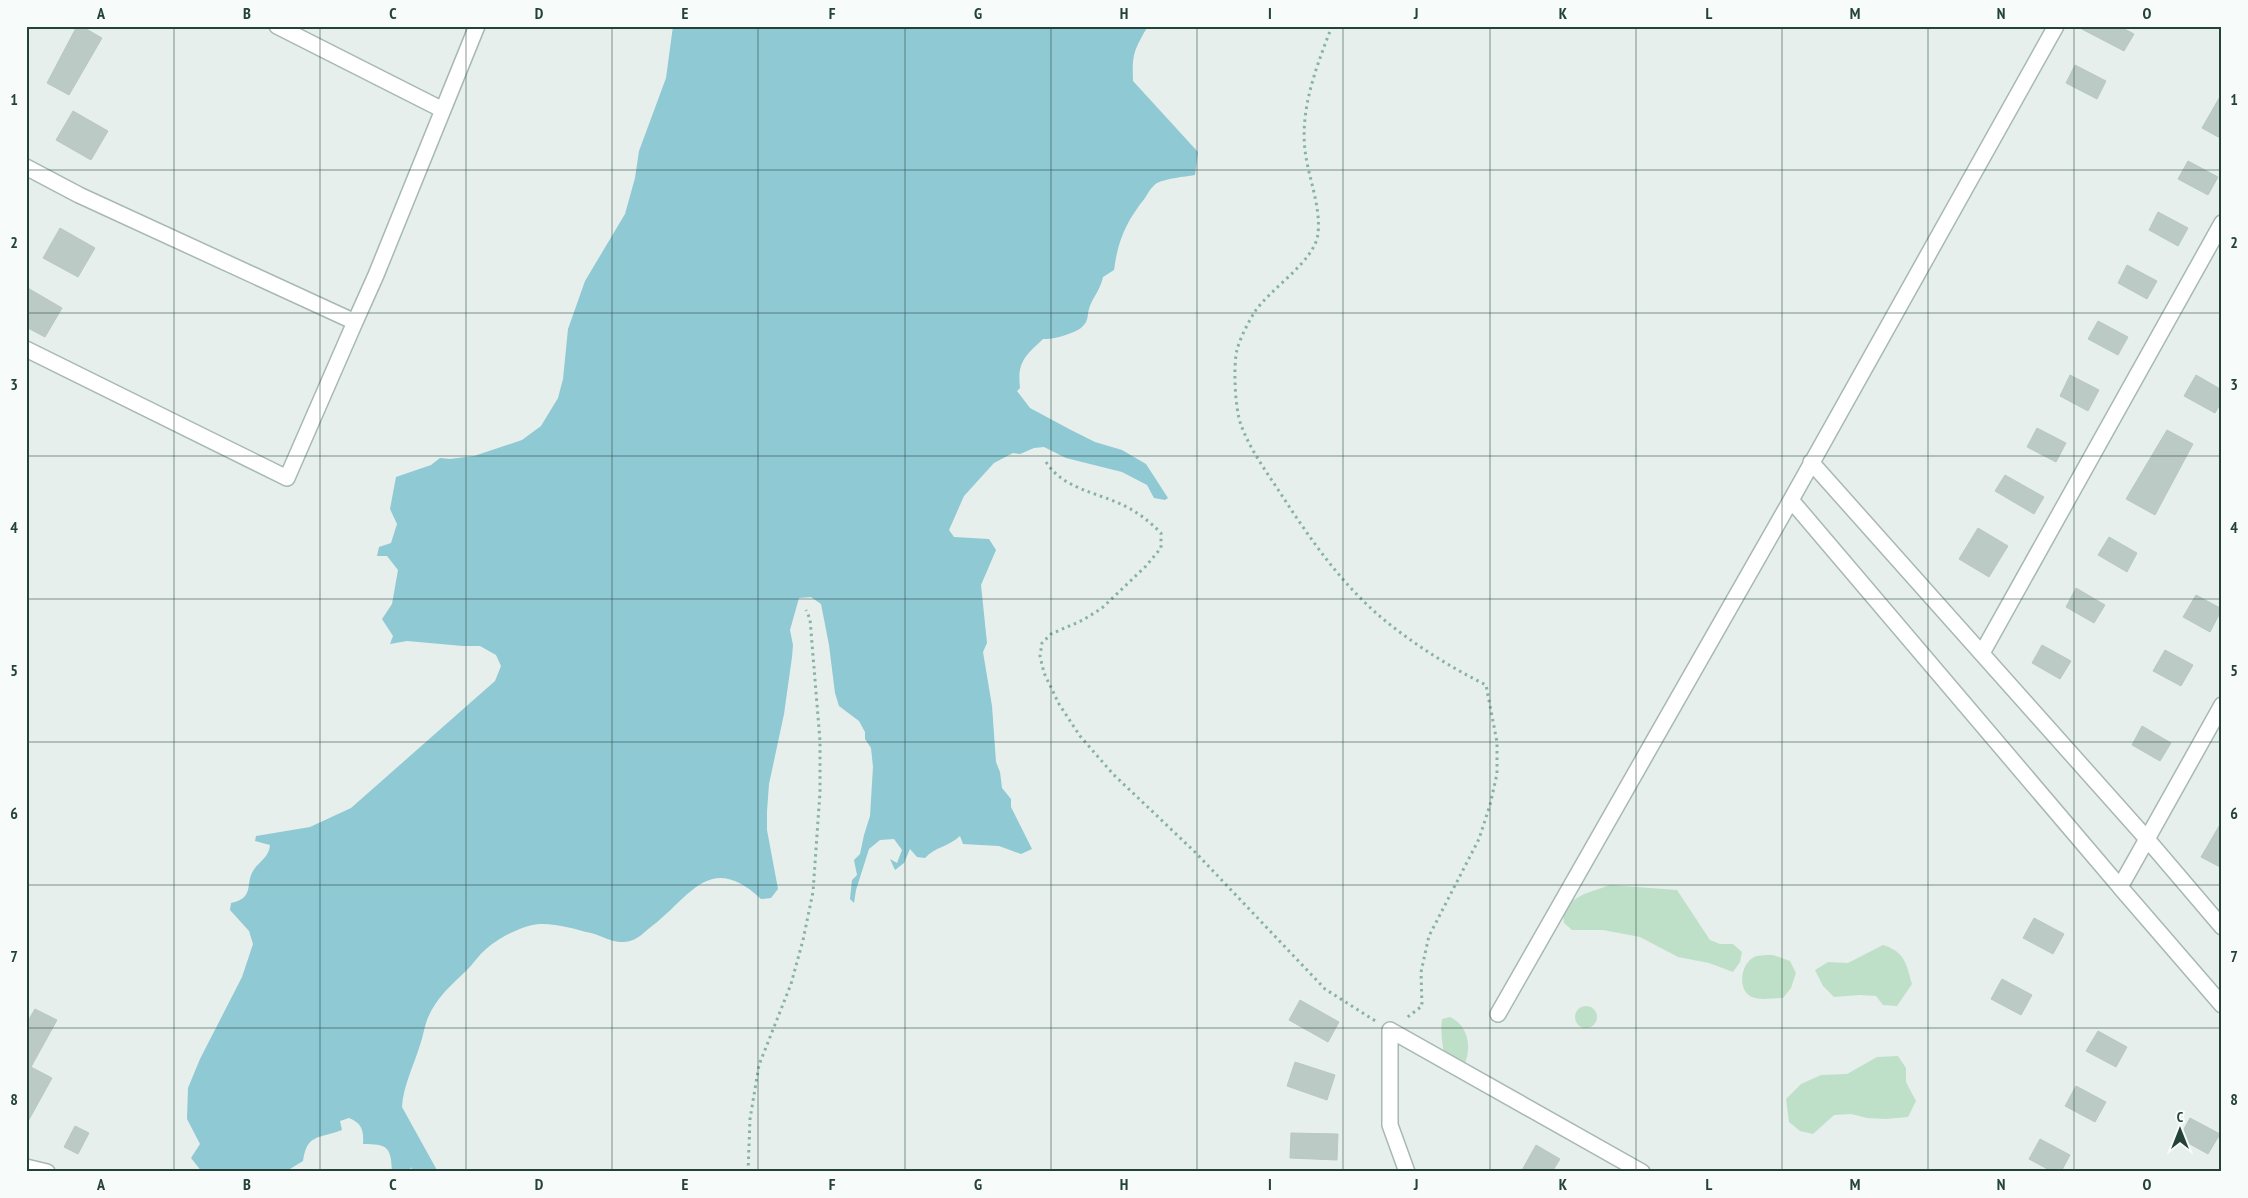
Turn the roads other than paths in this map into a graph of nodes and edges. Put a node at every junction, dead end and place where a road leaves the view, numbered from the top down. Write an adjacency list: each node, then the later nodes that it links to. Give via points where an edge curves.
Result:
1 (276, 26): 4 (street)
2 (477, 26): 4 (street)
3 (2056, 26): 9 (street)
4 (443, 110): 7 (street)
5 (26, 167): 7 (street, via 78,195)
6 (2222, 223): 11 (street)
7 (355, 322): 8 (street, via 286,478)
8 (26, 349)
9 (1812, 462): 10 (street); 11 (street)
10 (1791, 500): 14 (street); 17 (street)
11 (1982, 653): 13 (street)
12 (2222, 705): 13 (street)
13 (2147, 839): 14 (street); 15 (street)
14 (2120, 887): 16 (street)
15 (2222, 927)
16 (2222, 1005)
17 (1498, 1014)
18 (26, 1167): 19 (street)
19 (47, 1172)
20 (1407, 1172): 21 (street, via 1390,1125 1390,1030)
21 (1642, 1172)

